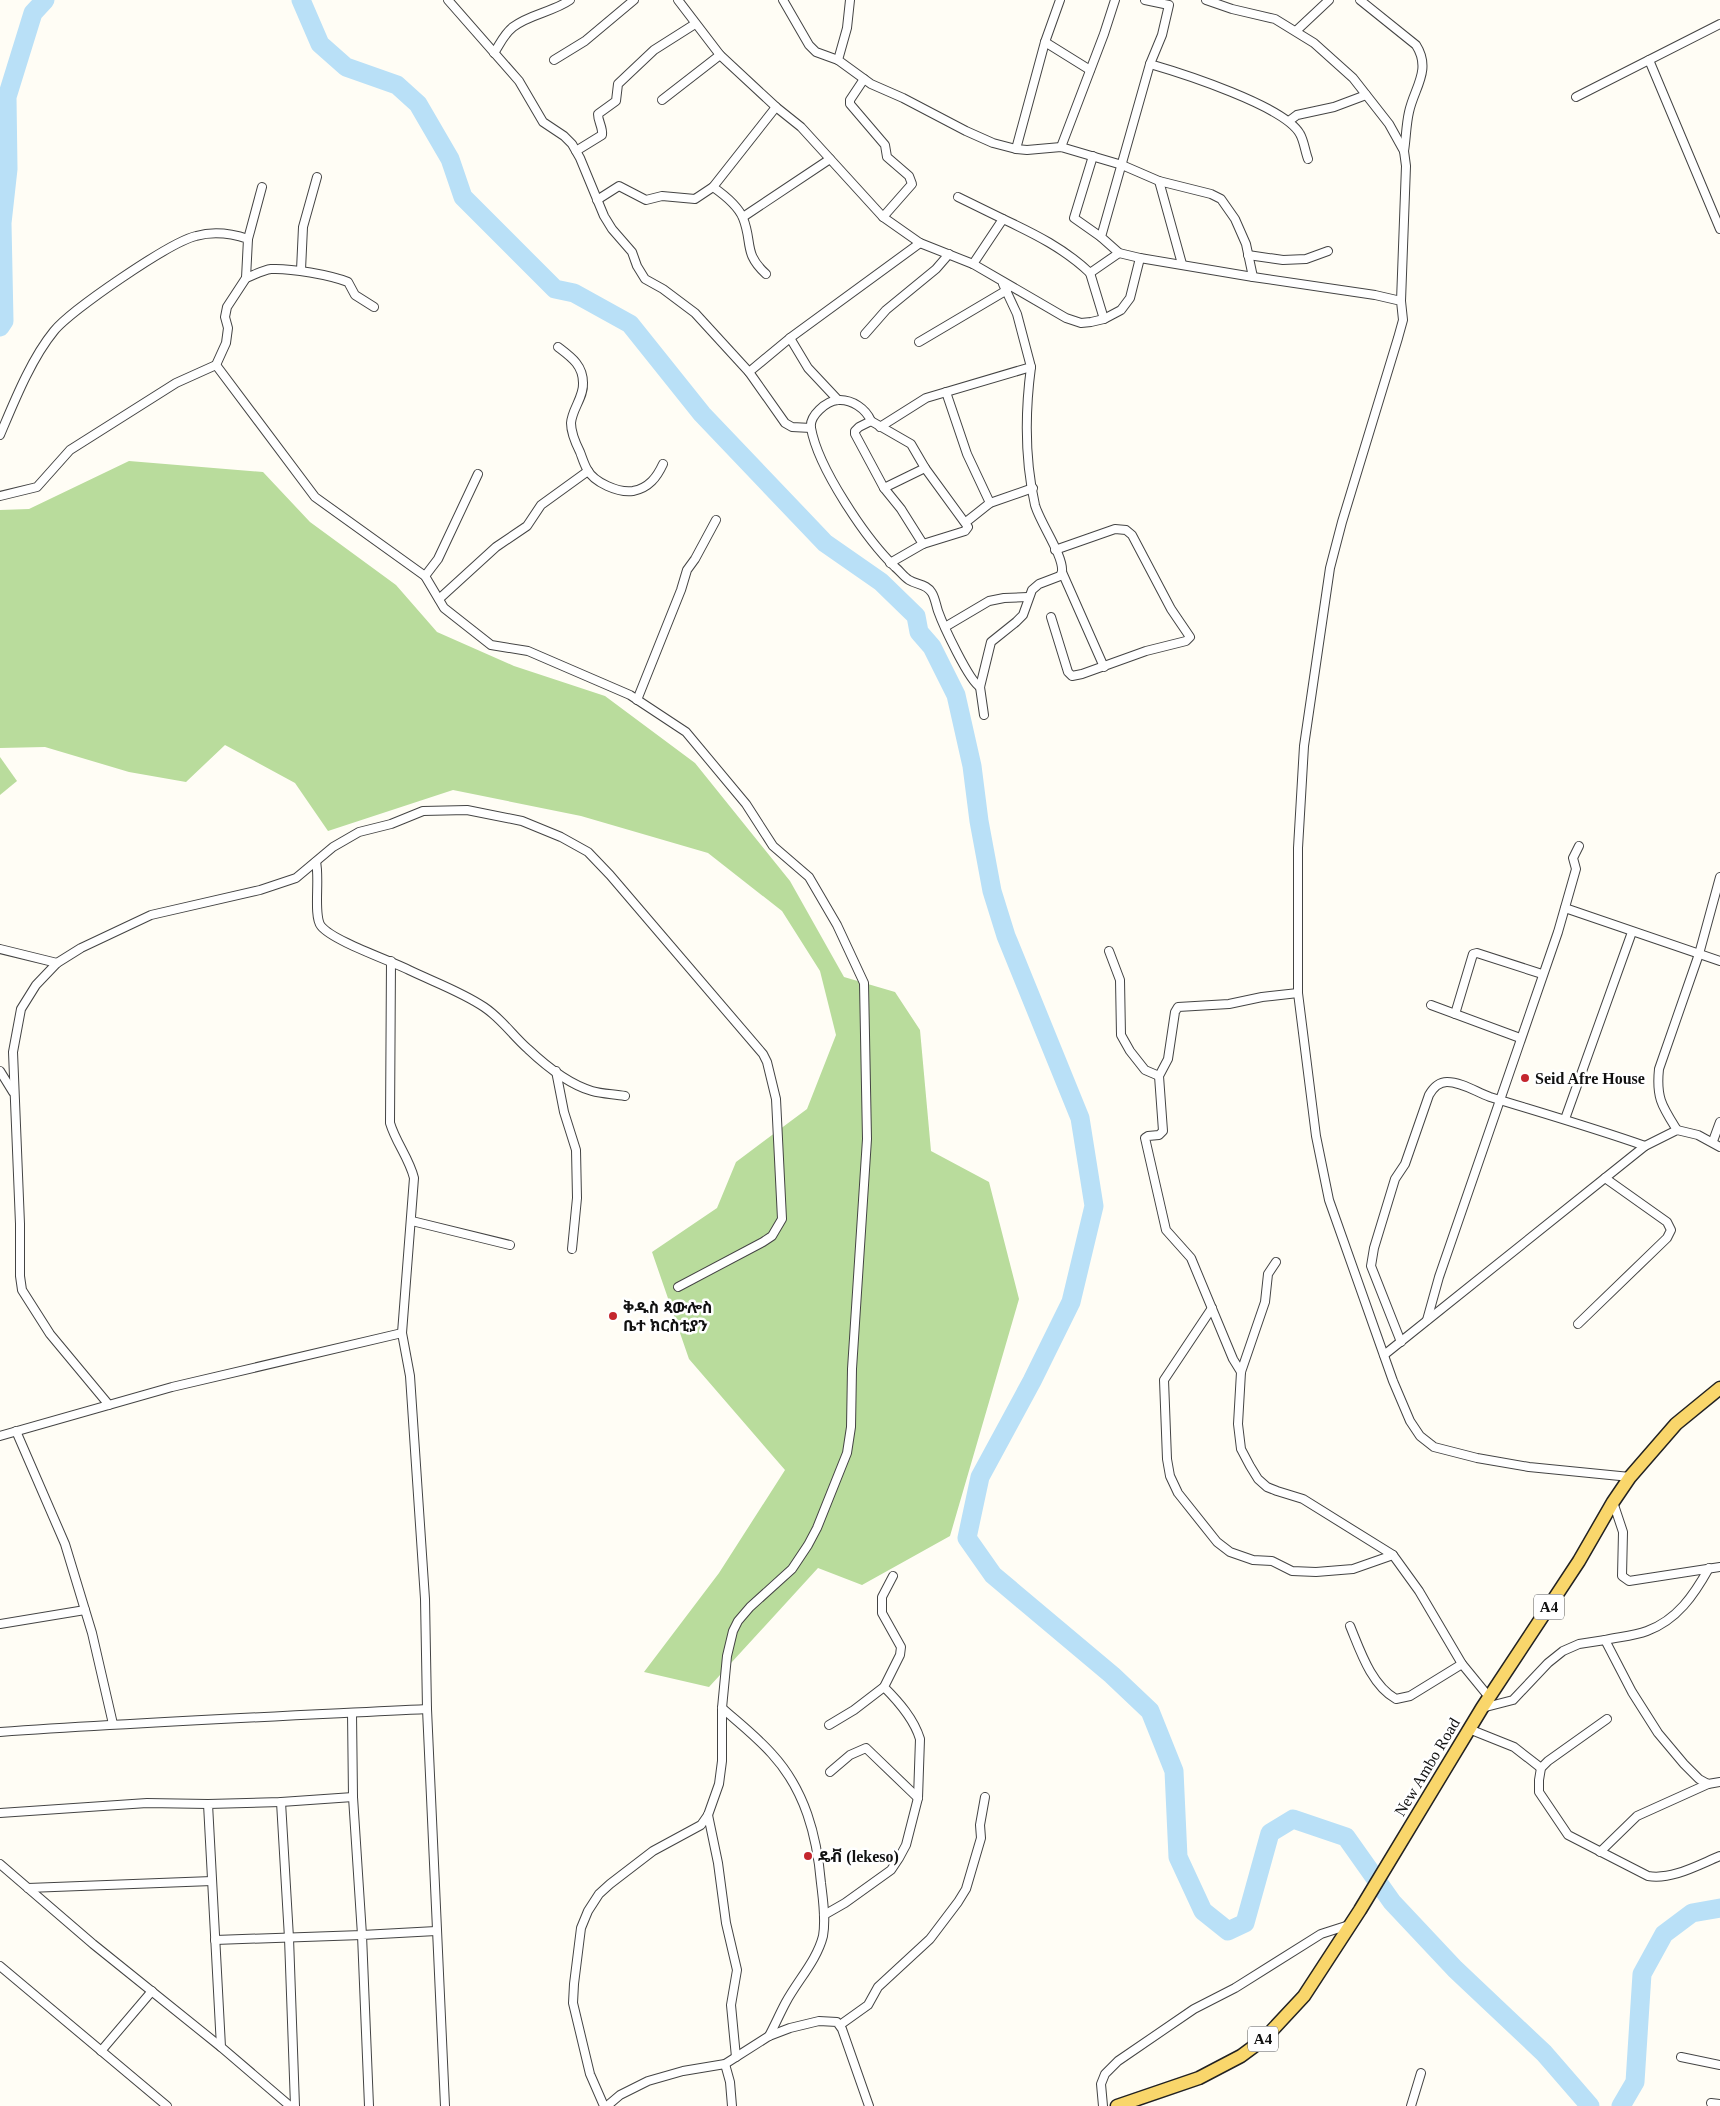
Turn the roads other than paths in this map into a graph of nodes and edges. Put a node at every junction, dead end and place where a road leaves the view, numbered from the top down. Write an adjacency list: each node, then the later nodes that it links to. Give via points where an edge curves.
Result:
1 (448, 0): 18 (street)
2 (570, 0): 18 (street, via 513,27)
3 (634, 0): 20 (street, via 585,41)
4 (678, 0): 14 (street)
5 (783, 0): 21 (street, via 808,45 816,52)
6 (850, 0): 21 (street, via 847,28)
7 (1060, 0): 17 (street)
8 (1115, 0): 24 (street)
9 (1146, 0): 13 (street)
10 (1206, 0): 16 (street, via 1275,19)
11 (1329, 0): 16 (street)
12 (1360, 0): 34 (street, via 1410,40 1421,53 1424,64 1409,111)
13 (1170, 3): 23 (street)
14 (695, 24): 19 (street); 33 (street, via 654,50 618,84 616,101 598,114 602,135)
15 (1720, 24): 22 (street)
16 (1296, 31): 26 (street, via 1353,78)
17 (1044, 42): 24 (street); 32 (street)
18 (494, 53): 33 (street, via 519,81 543,122 564,136)
19 (720, 55): 28 (street); 29 (street)
20 (554, 60)
21 (838, 60): 25 (street)
22 (1649, 60): 27 (street); 48 (street)
23 (1150, 64): 30 (street, via 1218,87); 38 (street)
24 (1090, 70): 31 (street)
25 (864, 79): 32 (street, via 966,131); 46 (street, via 850,104 885,145 887,157 909,176 912,184)
26 (1366, 95): 30 (street, via 1334,107 1297,115); 34 (street, via 1389,124)
27 (1576, 97)
28 (662, 100)
29 (776, 107): 36 (street, via 801,127); 42 (street)
30 (1289, 121): 37 (street, via 1300,133)
31 (1061, 147): 32 (street); 35 (street)
32 (1016, 149)
33 (576, 151): 44 (street)
34 (1404, 152): 66 (street)
35 (1093, 156): 38 (street); 49 (street, via 1074,218)
36 (830, 159): 45 (street); 46 (street)
37 (1308, 160)
38 (1122, 165): 40 (street); 49 (street)
39 (317, 177): 59 (street, via 303,227)
40 (1159, 181): 55 (street, via 1221,199 1236,219); 58 (street)
41 (262, 187): 50 (street)
42 (713, 187): 44 (street, via 695,199 662,196 646,200 619,186); 45 (street)
43 (958, 197): 47 (street)
44 (597, 200): 75 (street, via 612,230 632,252 645,279 695,313)
45 (743, 216): 61 (street, via 751,256)
46 (883, 217): 51 (street)
47 (1003, 219): 57 (street); 60 (street, via 1059,248)
48 (1720, 229)
49 (1101, 237): 53 (street)
50 (248, 238): 62 (street); 81 (street, via 228,233 194,236 173,246 74,311 40,351)
51 (920, 243): 54 (street); 70 (street)
52 (1328, 251): 55 (street, via 1306,259 1283,260)
53 (1119, 253): 56 (street); 60 (street)
54 (949, 254): 57 (street); 69 (street, via 936,269 886,310)
55 (1248, 255): 63 (street)
56 (1140, 258): 58 (street); 68 (street, via 1130,298 1121,310)
57 (973, 264): 64 (street)
58 (1182, 264): 63 (street)
59 (301, 270): 62 (street, via 270,269); 67 (street, via 348,282 355,295)
60 (1090, 273): 68 (street)
61 (766, 274)
62 (246, 278): 73 (street, via 227,306 226,343)
63 (1253, 278): 66 (street)
64 (1001, 281): 65 (street); 68 (street, via 1066,318 1081,323)
65 (1007, 290): 71 (street); 74 (street)
66 (1401, 301): 117 (street, via 1403,320 1330,568 1304,746 1298,848)
67 (374, 307)
68 (1104, 319)
69 (865, 334)
70 (790, 338): 75 (street); 77 (street, via 808,368)
71 (919, 342)
72 (558, 347): 84 (street, via 577,362 581,372 582,391 572,416 572,430)
73 (216, 365): 88 (street, via 176,383 70,450 37,487); 96 (street, via 315,497)
74 (1031, 367): 76 (street); 87 (street, via 1027,432)
75 (749, 372): 80 (street, via 785,423 792,427)
76 (946, 392): 79 (street, via 926,398); 89 (street, via 967,454)
77 (838, 400): 78 (street, via 862,408); 80 (street, via 820,409 812,419)
78 (871, 421): 79 (street); 86 (street, via 859,427 855,434)
79 (880, 427): 83 (street, via 910,444)
80 (811, 428): 94 (street, via 828,474)
81 (0, 435)
82 (663, 464): 84 (street, via 656,478 637,490 626,492 600,482)
83 (925, 468): 86 (street); 91 (street)
84 (588, 471): 98 (street, via 540,505 527,526 496,547)
85 (478, 474): 96 (street, via 438,559)
86 (884, 488): 92 (street)
87 (1033, 488): 89 (street); 93 (street, via 1036,506)
88 (0, 496)
89 (990, 503): 91 (street)
90 (716, 520): 103 (street, via 687,570)
91 (966, 522): 92 (street, via 968,527 965,531)
92 (923, 544): 94 (street)
93 (1055, 550): 95 (street); 101 (street, via 1115,529 1126,530 1132,535 1171,609 1189,633 1186,641 1146,651)
94 (890, 562): 100 (street, via 912,582 928,588)
95 (1062, 572): 97 (street, via 1039,584); 101 (street)
96 (425, 576): 98 (street)
97 (1028, 597): 100 (street, via 989,601); 102 (street, via 1023,615 991,642)
98 (439, 599): 103 (street, via 444,608 491,645 528,651)
99 (1051, 617): 101 (street, via 1070,674 1076,676)
100 (945, 627): 102 (street, via 974,683)
101 (1104, 667)
102 (980, 687): 104 (street)
103 (637, 700): 163 (street, via 686,732 746,804 773,846 808,877 837,925 864,983 866,1139 850,1439 808,1545 792,1569 750,1607 733,1631)
104 (984, 715)
105 (1579, 846): 108 (street, via 1573,858 1576,869)
106 (316, 862): 113 (street, via 319,873 317,916 321,925 351,944); 115 (street, via 296,878 278,884 152,915 81,948); 137 (street, via 332,847 359,832 423,811 468,810 522,821 560,837 588,852 763,1054 776,1098 782,1219 772,1236 764,1242)
107 (1720, 877): 112 (street)
108 (1565, 908): 109 (street); 116 (street)
109 (1632, 932): 112 (street); 127 (street)
110 (0, 949): 115 (street)
111 (1109, 951): 123 (street, via 1120,980 1121,1035 1145,1070)
112 (1699, 954): 114 (street); 129 (street, via 1659,1069 1659,1099)
113 (391, 961): 122 (street, via 484,1007); 133 (street, via 390,1123 414,1178)
114 (1720, 961)
115 (57, 963): 124 (street, via 36,985 21,1009 12,1052)
116 (1542, 974): 119 (street, via 1477,952 1473,954); 120 (street)
117 (1298, 993): 123 (street, via 1229,1004 1178,1007 1168,1059); 143 (street, via 1316,1136 1329,1200)
118 (1431, 1005): 119 (street)
119 (1455, 1014): 120 (street)
120 (1520, 1038): 126 (street)
121 (0, 1071): 124 (street)
122 (556, 1071): 125 (street, via 570,1082 592,1091); 135 (street, via 576,1150 577,1198)
123 (1158, 1076): 138 (street, via 1163,1131 1144,1138 1166,1230 1191,1258)
124 (14, 1093): 146 (street, via 22,1290 50,1334)
125 (626, 1096)
126 (1500, 1100): 127 (street); 139 (street); 142 (street, via 1453,1082 1441,1083 1429,1095 1405,1164 1395,1179 1371,1266)
127 (1565, 1119): 131 (street)
128 (1720, 1122): 130 (street)
129 (1677, 1130): 130 (street, via 1698,1134); 131 (street)
130 (1717, 1144)
131 (1645, 1146): 132 (street)
132 (1605, 1178): 139 (street); 140 (street, via 1667,1222 1671,1230 1667,1238)
133 (412, 1221): 134 (street); 141 (street)
134 (510, 1246)
135 (572, 1249)
136 (1276, 1262): 144 (street, via 1268,1274 1265,1302)
137 (678, 1287)
138 (1212, 1308): 144 (street); 151 (street, via 1164,1380 1167,1459 1178,1493 1217,1542 1230,1552 1254,1560 1272,1561 1292,1570 1316,1572 1353,1568)
139 (1426, 1320): 142 (street)
140 (1578, 1324)
141 (402, 1334): 146 (street, via 172,1387); 162 (street, via 411,1386 425,1599)
142 (1401, 1342): 143 (street)
143 (1384, 1355): 149 (street, via 1410,1421 1420,1436 1434,1447 1529,1467)
144 (1241, 1372): 151 (street, via 1238,1424 1241,1449 1258,1480 1277,1491 1303,1499)
145 (1720, 1388): 149 (main road, New Ambo Road / A4, via 1676,1424)
146 (109, 1405): 147 (street)
147 (16, 1431): 148 (street); 155 (street, via 65,1544)
148 (0, 1436)
149 (1630, 1477): 150 (main road, New Ambo Road / A4)
150 (1613, 1502): 153 (street, via 1623,1532 1622,1576 1625,1579 1629,1581); 161 (main road, New Ambo Road / A4, via 1579,1561)
151 (1392, 1554): 159 (street, via 1419,1591)
152 (1720, 1567): 153 (street)
153 (1709, 1568): 158 (street, via 1677,1615 1645,1632)
154 (893, 1576): 160 (street, via 882,1598 882,1613 901,1647)
155 (85, 1610): 156 (street); 166 (street)
156 (0, 1624)
157 (1350, 1626): 159 (street, via 1375,1678 1396,1699 1410,1696)
158 (1605, 1640): 161 (street, via 1579,1644 1563,1651 1548,1662 1513,1700); 173 (street, via 1658,1733 1684,1764)
159 (1462, 1664): 161 (street)
160 (884, 1687): 167 (street); 176 (street, via 918,1731)
161 (1485, 1703): 168 (main road, New Ambo Road / A4)
162 (427, 1708): 164 (street); 188 (street)
163 (722, 1708): 180 (street, via 719,1784); 186 (street, via 772,1754 805,1805 819,1860)
164 (352, 1713): 166 (street); 174 (street)
165 (1607, 1719): 170 (street)
166 (113, 1724): 169 (street)
167 (829, 1725)
168 (1469, 1729): 170 (street, via 1514,1747); 187 (main road, New Ambo Road / A4)
169 (0, 1732)
170 (1541, 1768): 181 (street, via 1539,1792 1558,1822 1568,1834)
171 (830, 1772): 176 (street, via 850,1755 866,1748)
172 (1720, 1782): 173 (street)
173 (1708, 1784): 181 (street, via 1637,1816)
174 (353, 1797): 177 (street); 189 (street)
175 (985, 1797): 194 (street, via 981,1838 966,1889 958,1902 930,1938 878,1987 868,2005)
176 (918, 1798): 186 (street, via 906,1845 891,1870)
177 (281, 1802): 178 (street); 190 (street)
178 (208, 1804): 179 (street, via 147,1803); 184 (street)
179 (0, 1813)
180 (708, 1815): 199 (street, via 737,1970 731,2005); 210 (street, via 701,1825 653,1851 610,1884 599,1894 581,1928 574,2003 590,2074)
181 (1600, 1852): 182 (street, via 1648,1876 1659,1878)
182 (1720, 1856)
183 (0, 1864): 185 (street)
184 (212, 1881): 185 (street); 191 (street)
185 (28, 1888): 193 (street)
186 (824, 1915): 195 (street, via 822,1936 813,1960 785,2003)
187 (1351, 1925): 213 (street, via 1321,1934 1235,1988 1194,2009 1132,2050 1106,2074 1100,2093); 214 (main road, New Ambo Road / A4, via 1304,1996 1264,2038 1241,2056 1199,2078)
188 (436, 1931): 189 (street); 209 (street)
189 (362, 1935): 190 (street); 208 (street)
190 (289, 1938): 191 (street); 207 (street)
191 (215, 1940): 196 (street)
192 (0, 1966): 197 (street)
193 (152, 1991): 196 (street); 197 (street)
194 (840, 2025): 195 (street, via 820,2021); 212 (street)
195 (770, 2036): 199 (street)
196 (221, 2047): 206 (street)
197 (101, 2051): 205 (street)
198 (1681, 2056): 201 (street)
199 (736, 2057): 200 (street)
200 (724, 2064): 210 (street, via 648,2081); 211 (street, via 730,2082)
201 (1720, 2065)
202 (1420, 2074): 215 (street)
203 (1711, 2103): 204 (street)
204 (1720, 2104)
205 (167, 2106)
206 (290, 2106)
207 (295, 2106)
208 (369, 2106)
209 (444, 2106)
210 (606, 2106)
211 (732, 2106)
212 (869, 2106)
213 (1103, 2106)
214 (1117, 2106)
215 (1412, 2106)

